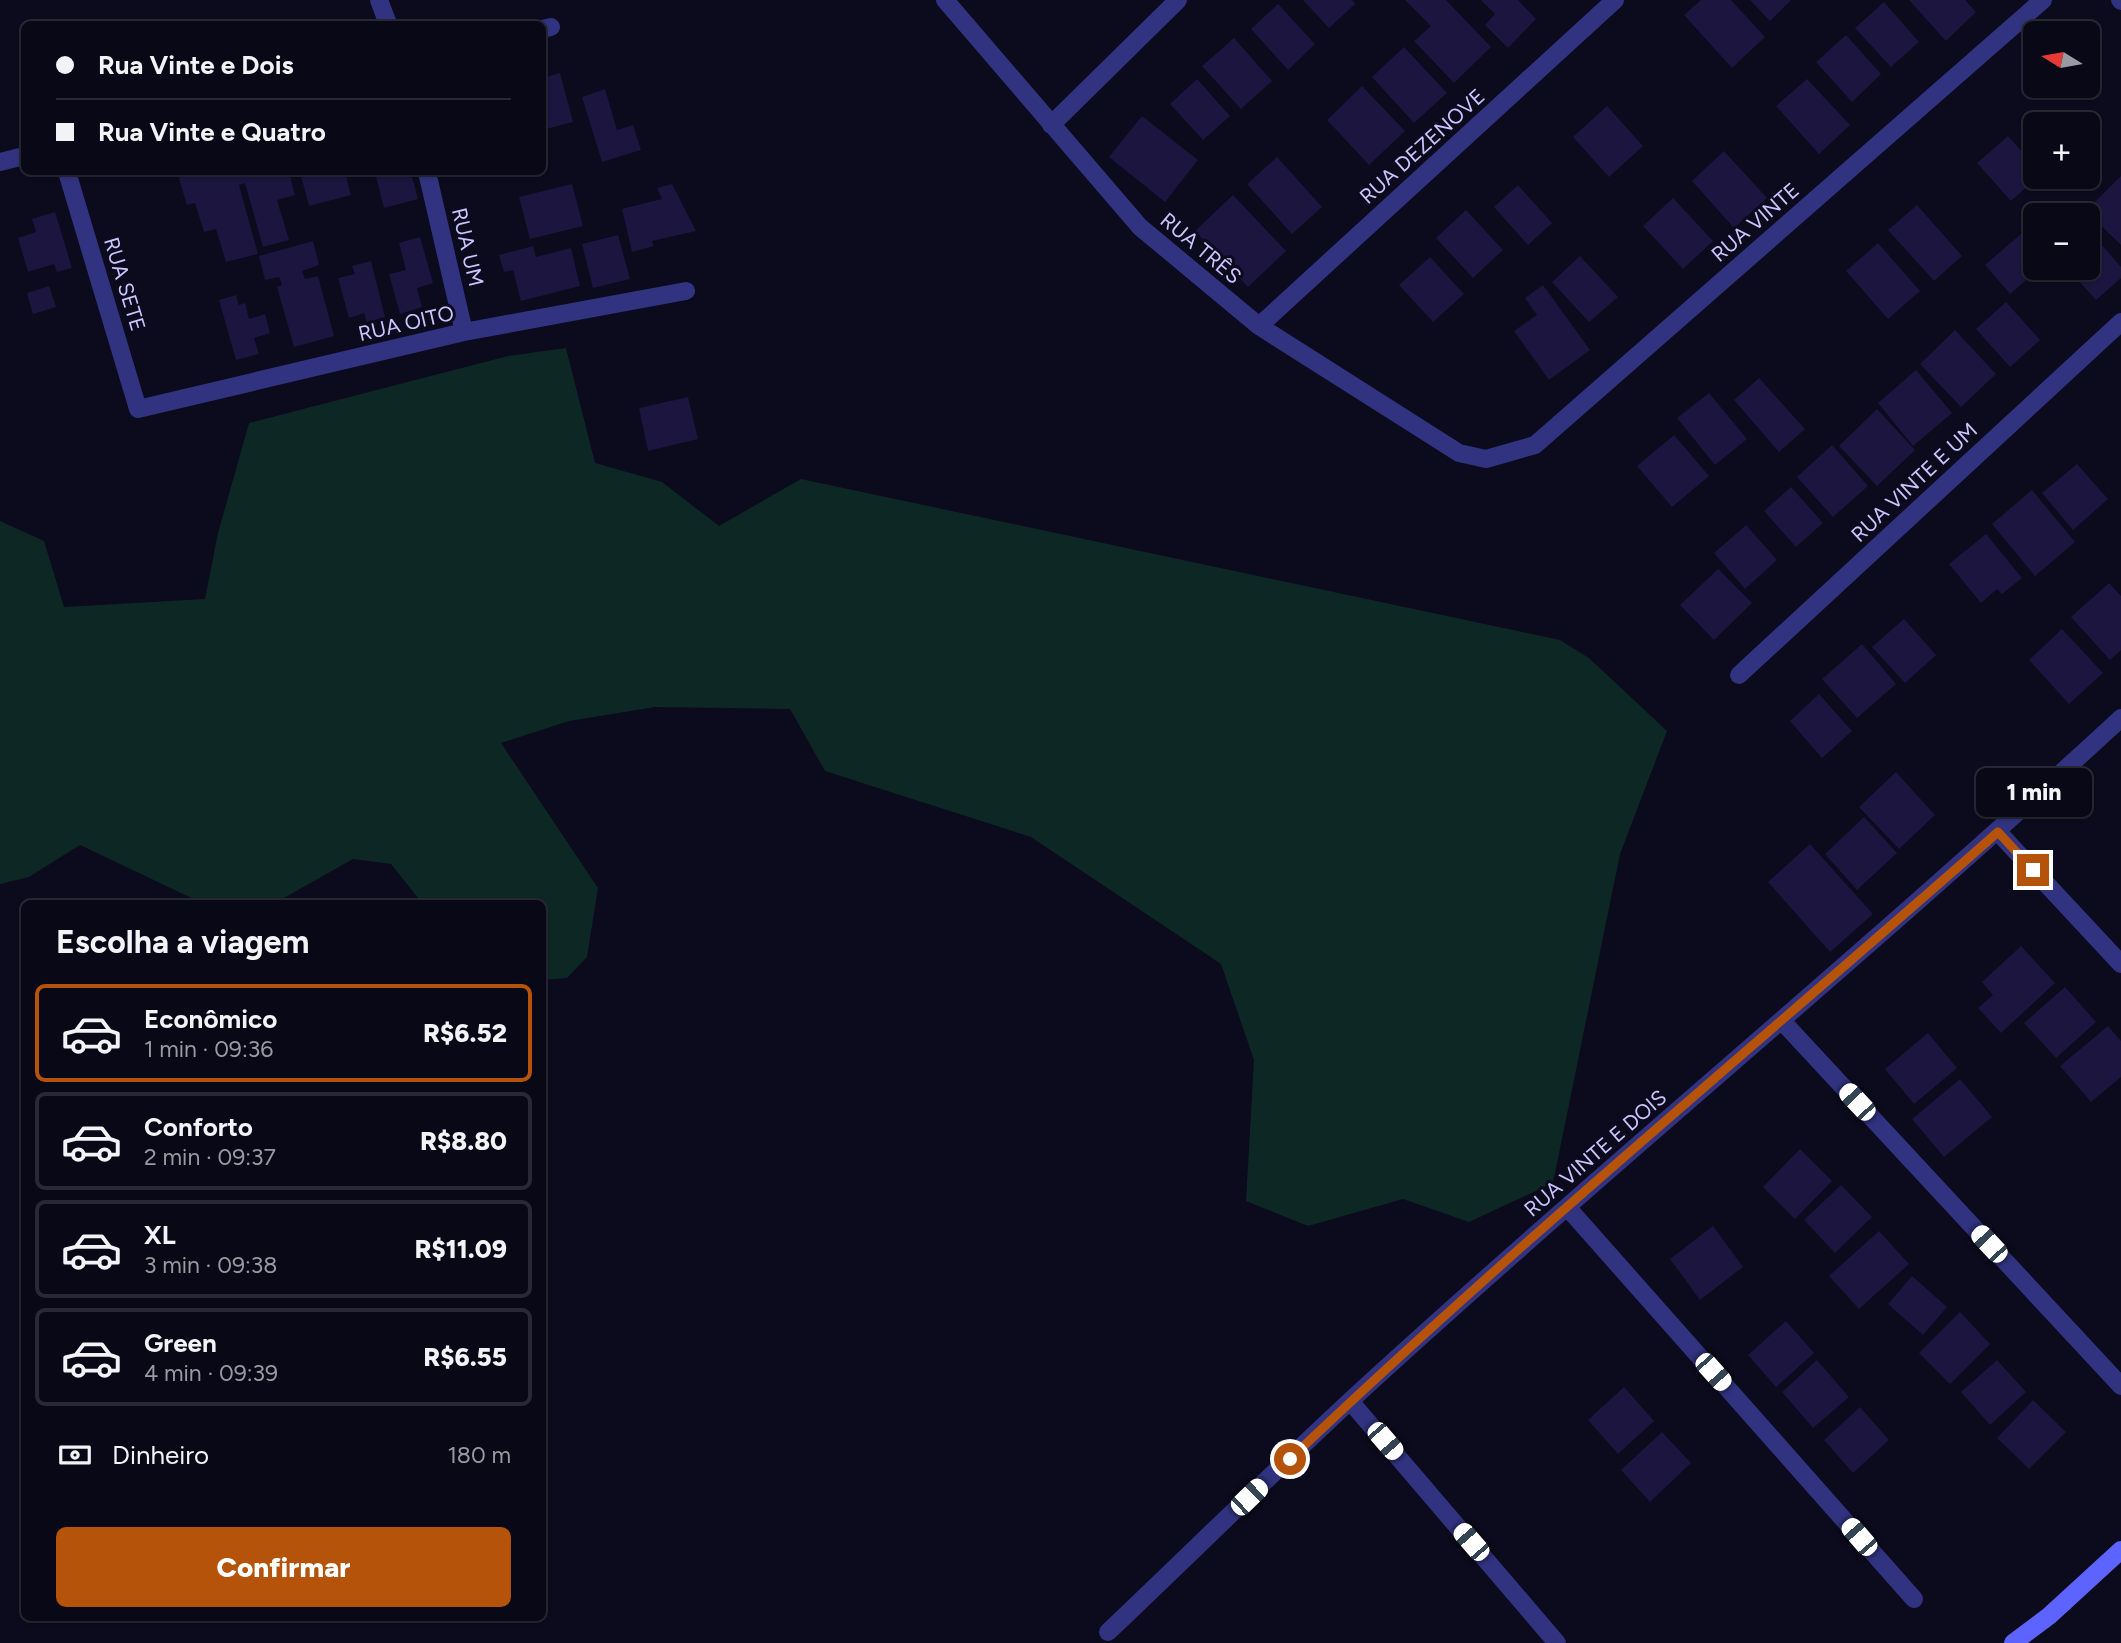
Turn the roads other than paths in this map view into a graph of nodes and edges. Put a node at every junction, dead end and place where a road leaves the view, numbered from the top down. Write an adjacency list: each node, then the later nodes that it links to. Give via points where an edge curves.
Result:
1 (379, 0): 6 (street)
2 (945, 0): 7 (street, RUA TRÊS)
3 (1178, 0): 7 (street)
4 (1615, 0): 14 (street, RUA DEZENOVE)
5 (2043, 0): 17 (street, RUA VINTE, via 1535,445)
6 (387, 21)
7 (1051, 125): 14 (street, RUA TRÊS, via 1140,227)
8 (21, 157): 9 (street)
9 (0, 162)
10 (69, 175): 16 (street, RUA SETE)
11 (428, 175): 15 (street, RUA UM)
12 (687, 291): 15 (street, RUA OITO)
13 (2121, 322): 18 (street, RUA VINTE E UM)
14 (1259, 326): 17 (street, RUA TRÊS, via 1459,453)
15 (464, 332): 16 (street, RUA OITO)
16 (138, 409)
17 (1486, 459)
18 (1739, 676)
19 (2121, 718): 20 (street, RUA VINTE E DOIS)
20 (1998, 832): 21 (street); 22 (street, RUA VINTE E DOIS)
21 (2121, 964)
22 (1782, 1021): 23 (street, RUA VINTE E DOIS); 24 (street)
23 (1567, 1207): 25 (street, RUA VINTE E DOIS); 27 (street)
24 (2121, 1386)
25 (1350, 1401): 28 (street, RUA VINTE E DOIS); 29 (street)
26 (2121, 1550): 30 (street)
27 (1914, 1599)
28 (1108, 1632)
29 (1557, 1643)
30 (2013, 1643)

